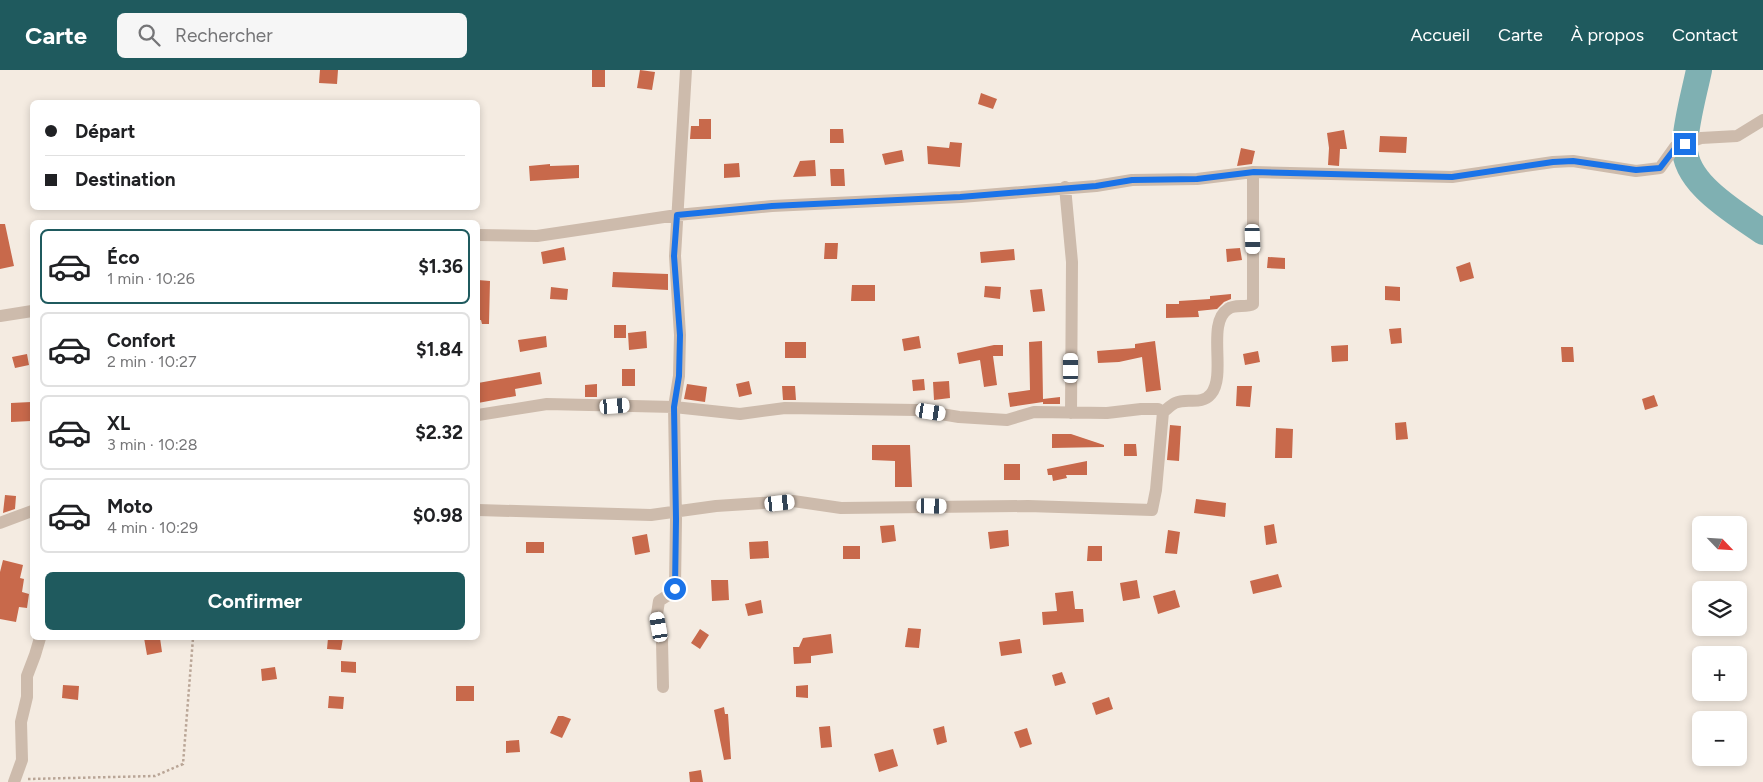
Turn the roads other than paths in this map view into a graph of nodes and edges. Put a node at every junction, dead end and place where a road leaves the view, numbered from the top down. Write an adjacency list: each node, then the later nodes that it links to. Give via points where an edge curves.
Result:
1 (686, 70): 5 (street)
2 (1763, 120): 3 (street, via 1737,136 1701,138 1676,147 1660,168 1636,170 1573,161 1452,177)
3 (1254, 172): 4 (street); 10 (street, via 1253,304 1229,308 1222,315 1216,343 1218,375 1211,394 1200,401 1176,402)
4 (1065, 187): 5 (street); 12 (street, via 1072,262)
5 (677, 215): 6 (street, via 537,236); 9 (street, via 674,256 680,335)
6 (480, 235)
7 (30, 311): 8 (street)
8 (0, 316)
9 (674, 407): 11 (street, via 547,404); 12 (street, via 740,414 785,408 917,410 1007,420 1034,412); 14 (street)
10 (1163, 412): 12 (street, via 1141,409); 14 (street, via 1152,510 1028,506 841,508 793,501)
11 (480, 414)
12 (1071, 414)
13 (480, 510): 14 (street, via 651,515)
14 (675, 511): 18 (street, via 675,589 659,601 657,614 662,641)
15 (30, 513): 16 (street)
16 (0, 522)
17 (39, 640): 19 (street, via 27,676 27,697 21,722 22,760)
18 (663, 687)
19 (15, 781)

